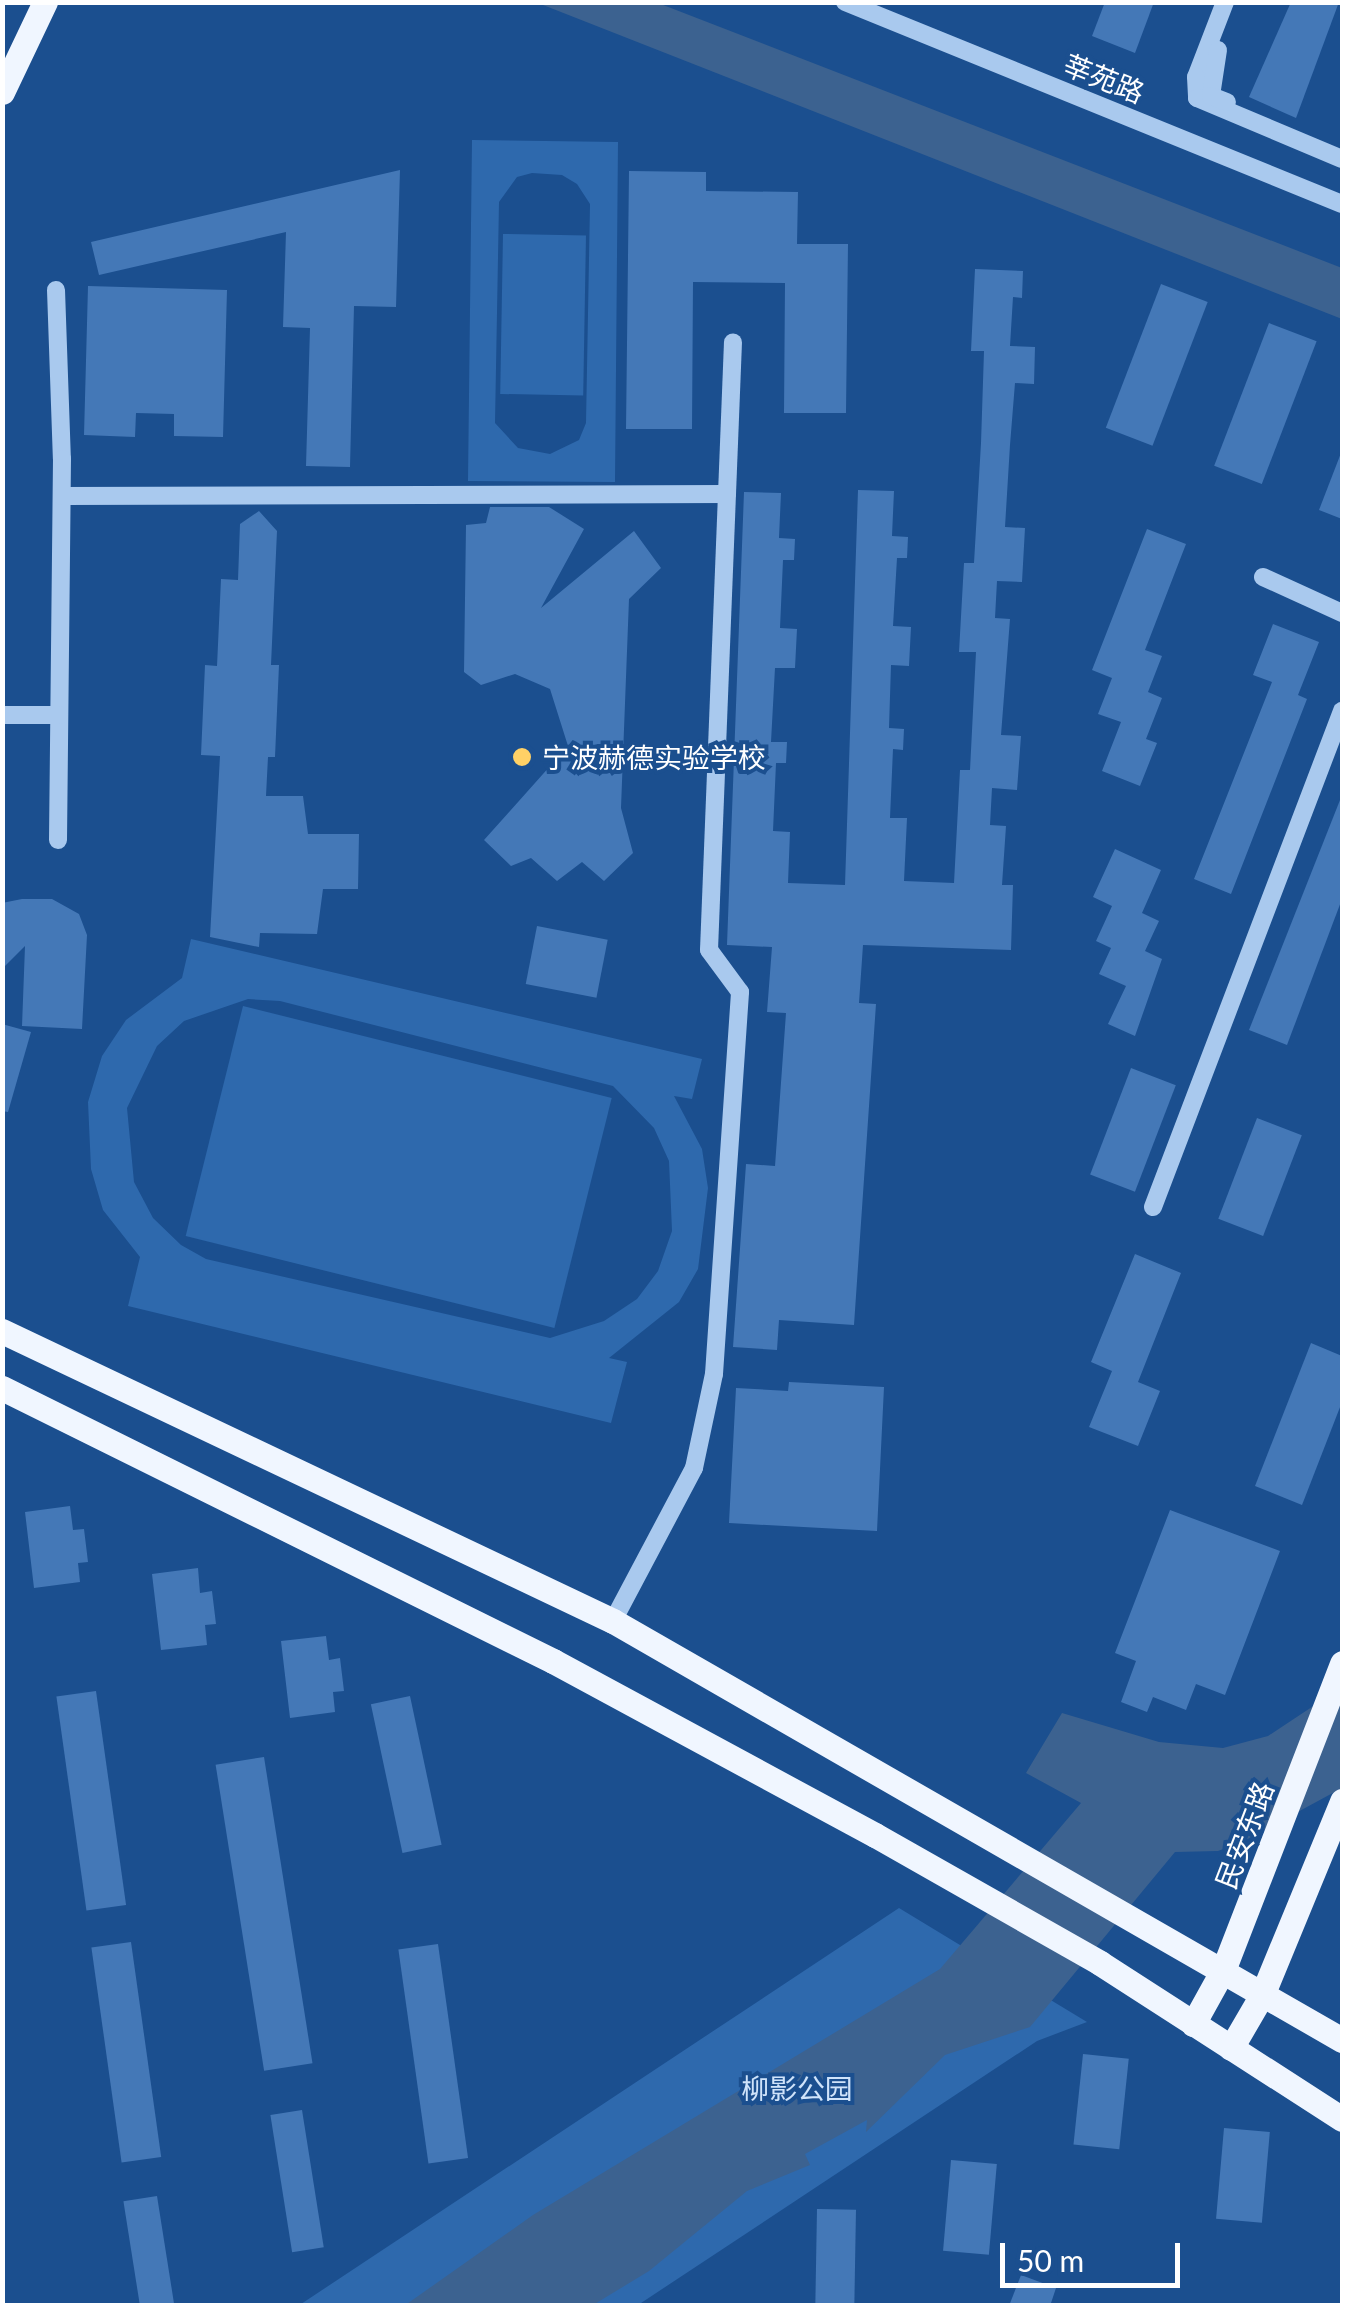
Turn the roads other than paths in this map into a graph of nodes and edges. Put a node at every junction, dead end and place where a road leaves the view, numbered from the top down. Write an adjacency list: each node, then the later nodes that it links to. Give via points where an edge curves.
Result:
1 (45, 2): 5 (main road)
2 (845, 2): 8 (street, 莘苑路)
3 (1225, 2): 7 (street, via 1196,77 1197,98)
4 (1236, 2): 6 (street, via 1212,67 1212,96)
5 (2, 92)
6 (1342, 148)
7 (1342, 159)
8 (1342, 204)
9 (56, 290): 12 (street)
10 (733, 342): 11 (street)
11 (727, 494): 12 (street); 22 (street, via 709,950 740,992 714,1374 694,1468)
12 (62, 496): 17 (street)
13 (1263, 577): 14 (street)
14 (1342, 613)
15 (1342, 711): 19 (street)
16 (2, 715): 17 (street)
17 (58, 715): 18 (street)
18 (58, 840)
19 (1153, 1207)
20 (2, 1331): 22 (main road)
21 (2, 1388): 27 (main road, via 127,1444 553,1661 987,1896)
22 (612, 1621): 25 (main road)
23 (1341, 1668): 25 (main road, 民安东路)
24 (1342, 1802): 26 (main road)
25 (1224, 1968): 26 (main road); 27 (main road, 民安东路)
26 (1263, 1993): 28 (main road); 29 (main road)
27 (1193, 2024): 29 (main road)
28 (1342, 2040)
29 (1232, 2048): 30 (main road)
30 (1342, 2119)

